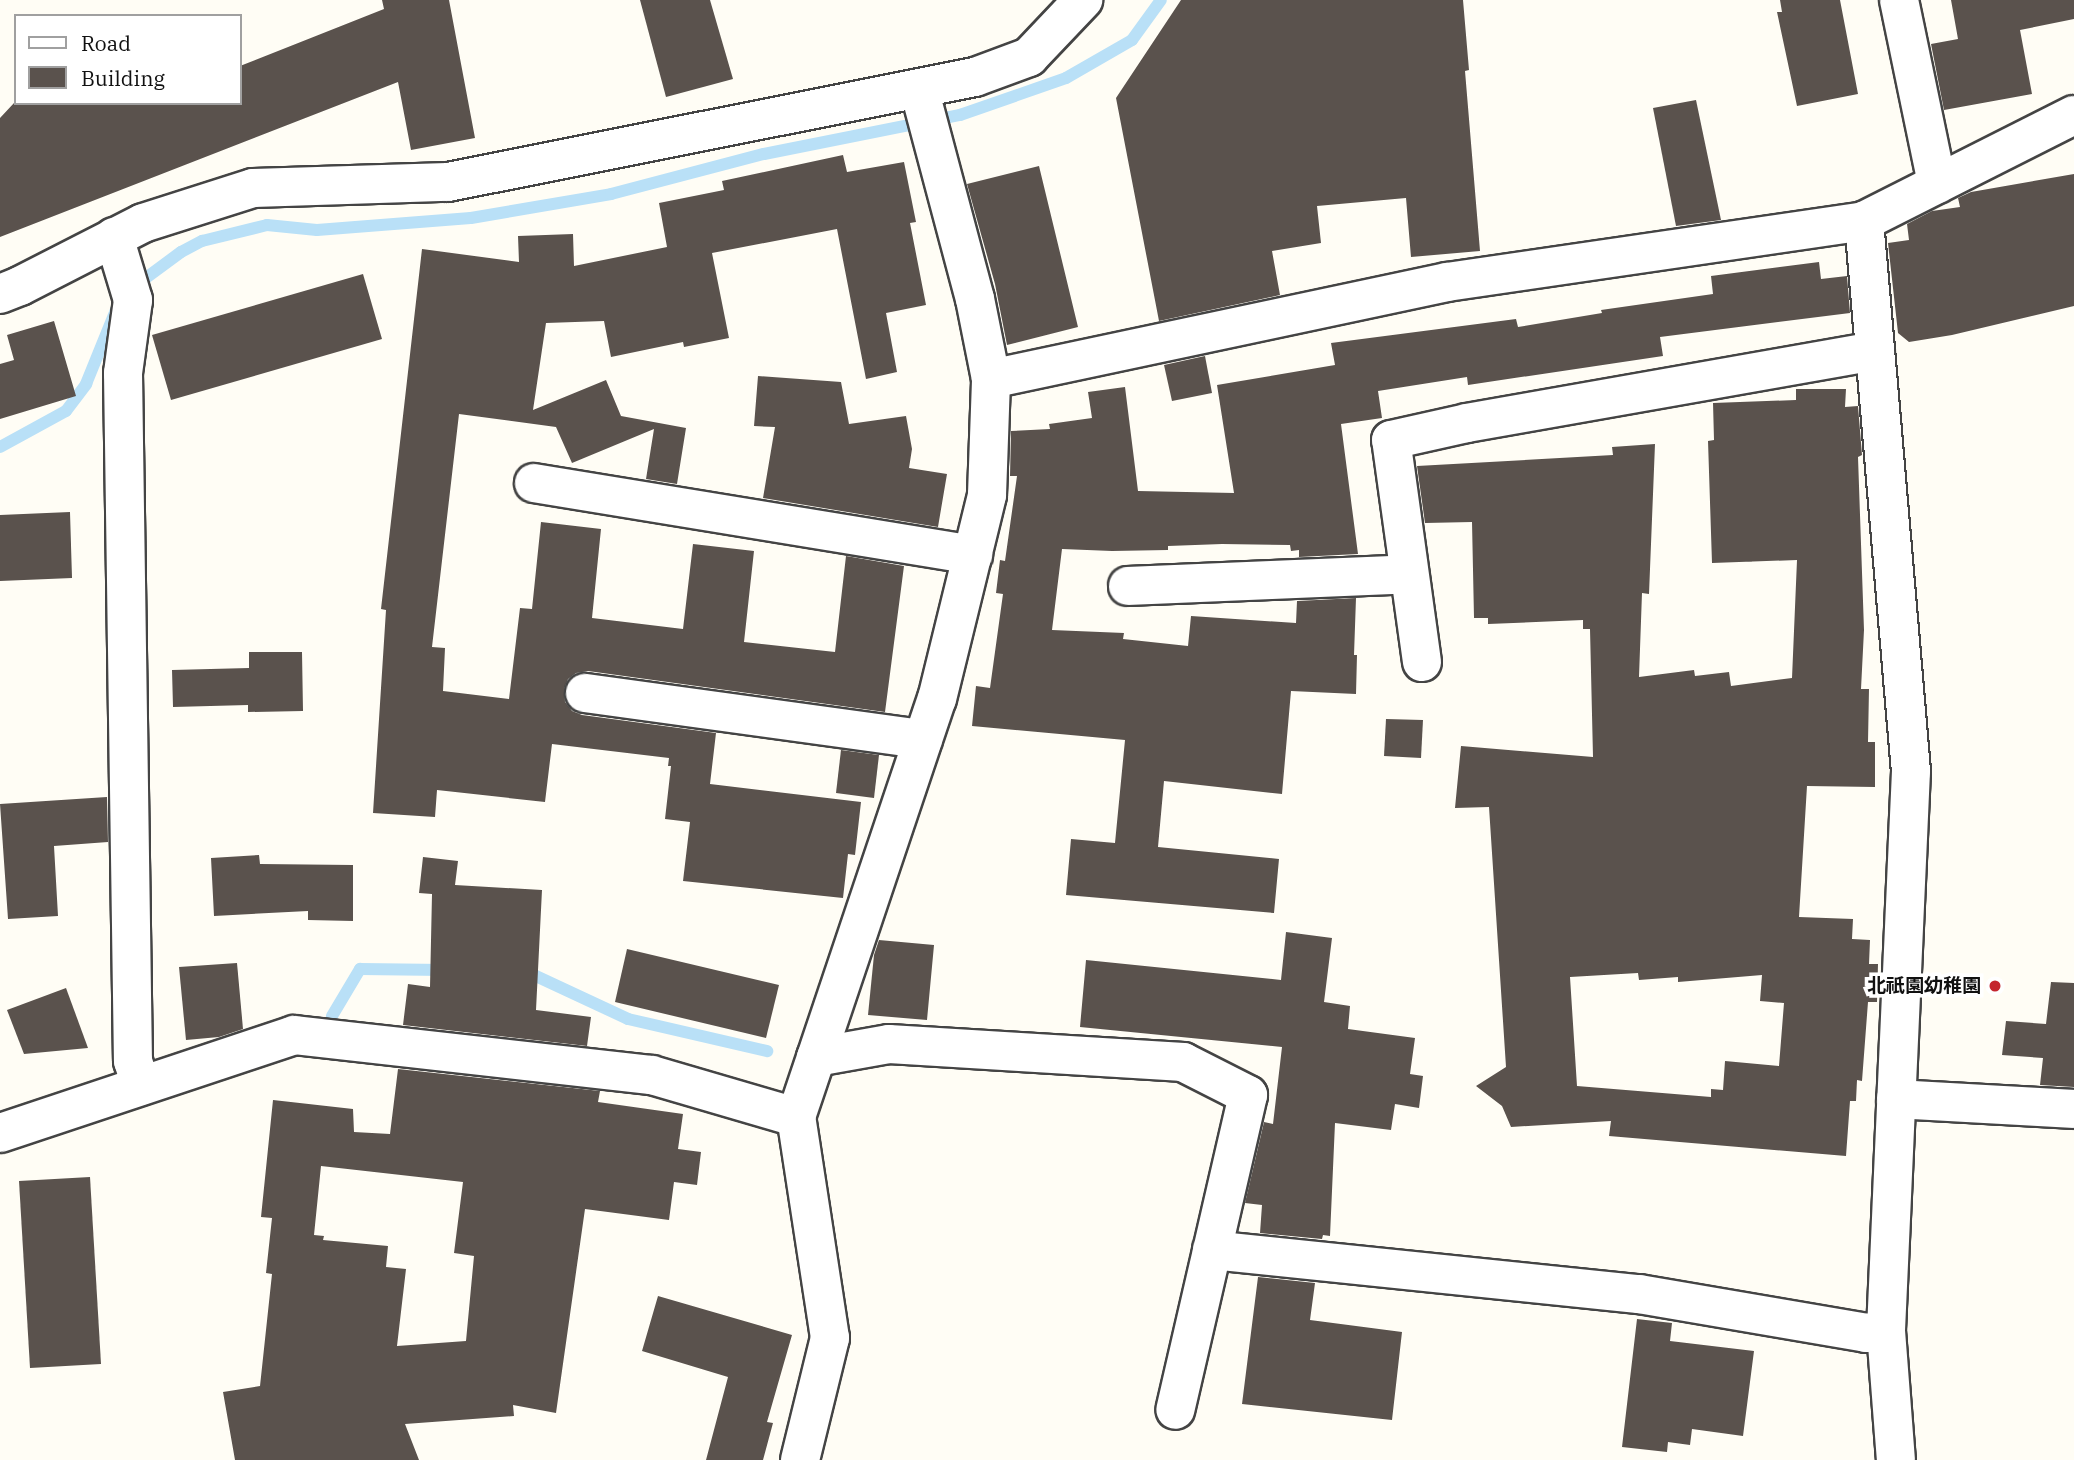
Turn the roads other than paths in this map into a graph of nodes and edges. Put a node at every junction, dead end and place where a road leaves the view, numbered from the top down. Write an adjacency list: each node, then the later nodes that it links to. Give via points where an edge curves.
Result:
1 (1083, 0): 3 (street, via 1029,57 975,77)
2 (1899, 0): 5 (street)
3 (919, 88): 7 (street, via 448,182 253,188 142,223); 10 (street, via 975,299)
4 (2074, 115): 5 (street)
5 (1937, 184): 6 (street)
6 (1864, 221): 9 (street); 10 (street, via 1447,282)
7 (114, 237): 8 (street); 19 (street, via 133,300 123,373 133,1061)
8 (0, 294)
9 (1875, 351): 13 (street, via 1391,440); 20 (street, via 1912,771)
10 (991, 379): 12 (street, via 987,495)
11 (534, 482): 12 (street)
12 (973, 555): 17 (street)
13 (1409, 574): 14 (street); 15 (street)
14 (1128, 586)
15 (1422, 662)
16 (585, 693): 17 (street)
17 (923, 739): 18 (street)
18 (816, 1057): 22 (street); 24 (street, via 889,1044 1183,1062 1248,1095)
19 (141, 1086): 22 (street, via 294,1035 652,1075); 23 (street)
20 (1896, 1100): 21 (street); 25 (street)
21 (2074, 1109)
22 (796, 1117): 27 (street, via 830,1338)
23 (0, 1133)
24 (1212, 1250): 25 (street, via 1639,1294 1866,1333); 26 (street)
25 (1886, 1331): 28 (street)
26 (1175, 1410)
27 (800, 1460)
28 (1896, 1460)

